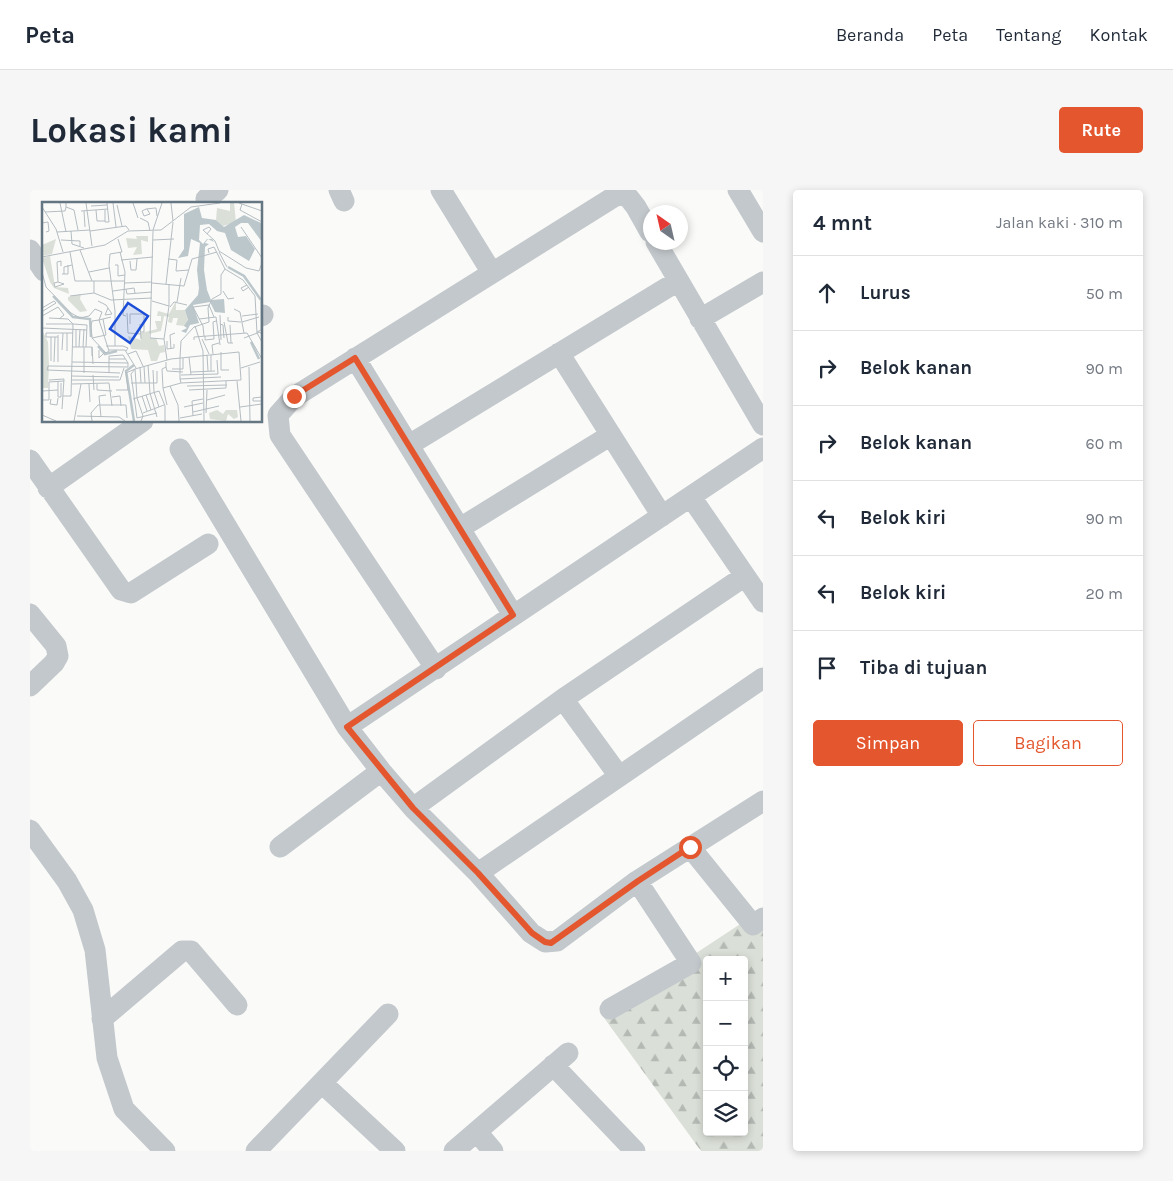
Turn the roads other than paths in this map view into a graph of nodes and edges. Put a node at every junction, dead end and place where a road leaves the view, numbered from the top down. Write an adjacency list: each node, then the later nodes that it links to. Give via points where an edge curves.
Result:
1 (738, 190): 4 (street)
2 (443, 191): 8 (street)
3 (643, 220): 8 (street, via 633,203 621,194)
4 (763, 232)
5 (30, 250): 7 (street)
6 (661, 250): 9 (street)
7 (42, 268)
8 (492, 273): 13 (street)
9 (678, 281): 11 (street); 12 (street)
10 (763, 282): 11 (street)
11 (700, 319): 15 (street)
12 (559, 353): 16 (street); 17 (street)
13 (355, 358): 17 (street); 30 (street, via 294,396 278,415 280,435)
14 (142, 422): 21 (street)
15 (763, 426)
16 (610, 435): 23 (street); 24 (street)
17 (409, 445): 24 (street)
18 (763, 448): 22 (street)
19 (180, 449): 34 (street)
20 (30, 460): 21 (street)
21 (48, 488): 25 (street, via 122,590 131,593)
22 (691, 496): 23 (street); 26 (street)
23 (662, 516): 29 (street)
24 (460, 528): 29 (street)
25 (208, 544)
26 (744, 576): 27 (street); 33 (street)
27 (763, 602)
28 (30, 614): 32 (street, via 56,646 58,656)
29 (513, 615): 30 (street)
30 (436, 669): 34 (street)
31 (763, 678): 36 (street)
32 (30, 686)
33 (563, 699): 36 (street); 38 (street)
34 (347, 727): 35 (street)
35 (381, 771): 38 (street); 40 (street)
36 (619, 776): 42 (street)
37 (763, 801): 41 (street)
38 (413, 808): 42 (street)
39 (30, 830): 48 (street, via 67,881 83,910 95,950)
40 (280, 847)
41 (690, 847): 43 (street); 44 (street, via 753,925)
42 (478, 873): 43 (street, via 532,933 551,943)
43 (638, 881): 46 (street, via 691,963)
44 (763, 918)
45 (238, 1005): 48 (street, via 192,951 187,950)
46 (610, 1009)
47 (388, 1014): 49 (street)
48 (102, 1019): 51 (street, via 107,1058 124,1109)
49 (322, 1083): 52 (street); 53 (street)
50 (477, 1132): 54 (street); 55 (street); 56 (street, via 561,1059)
51 (165, 1151)
52 (256, 1151)
53 (395, 1151)
54 (454, 1151)
55 (494, 1151)
56 (636, 1151)

